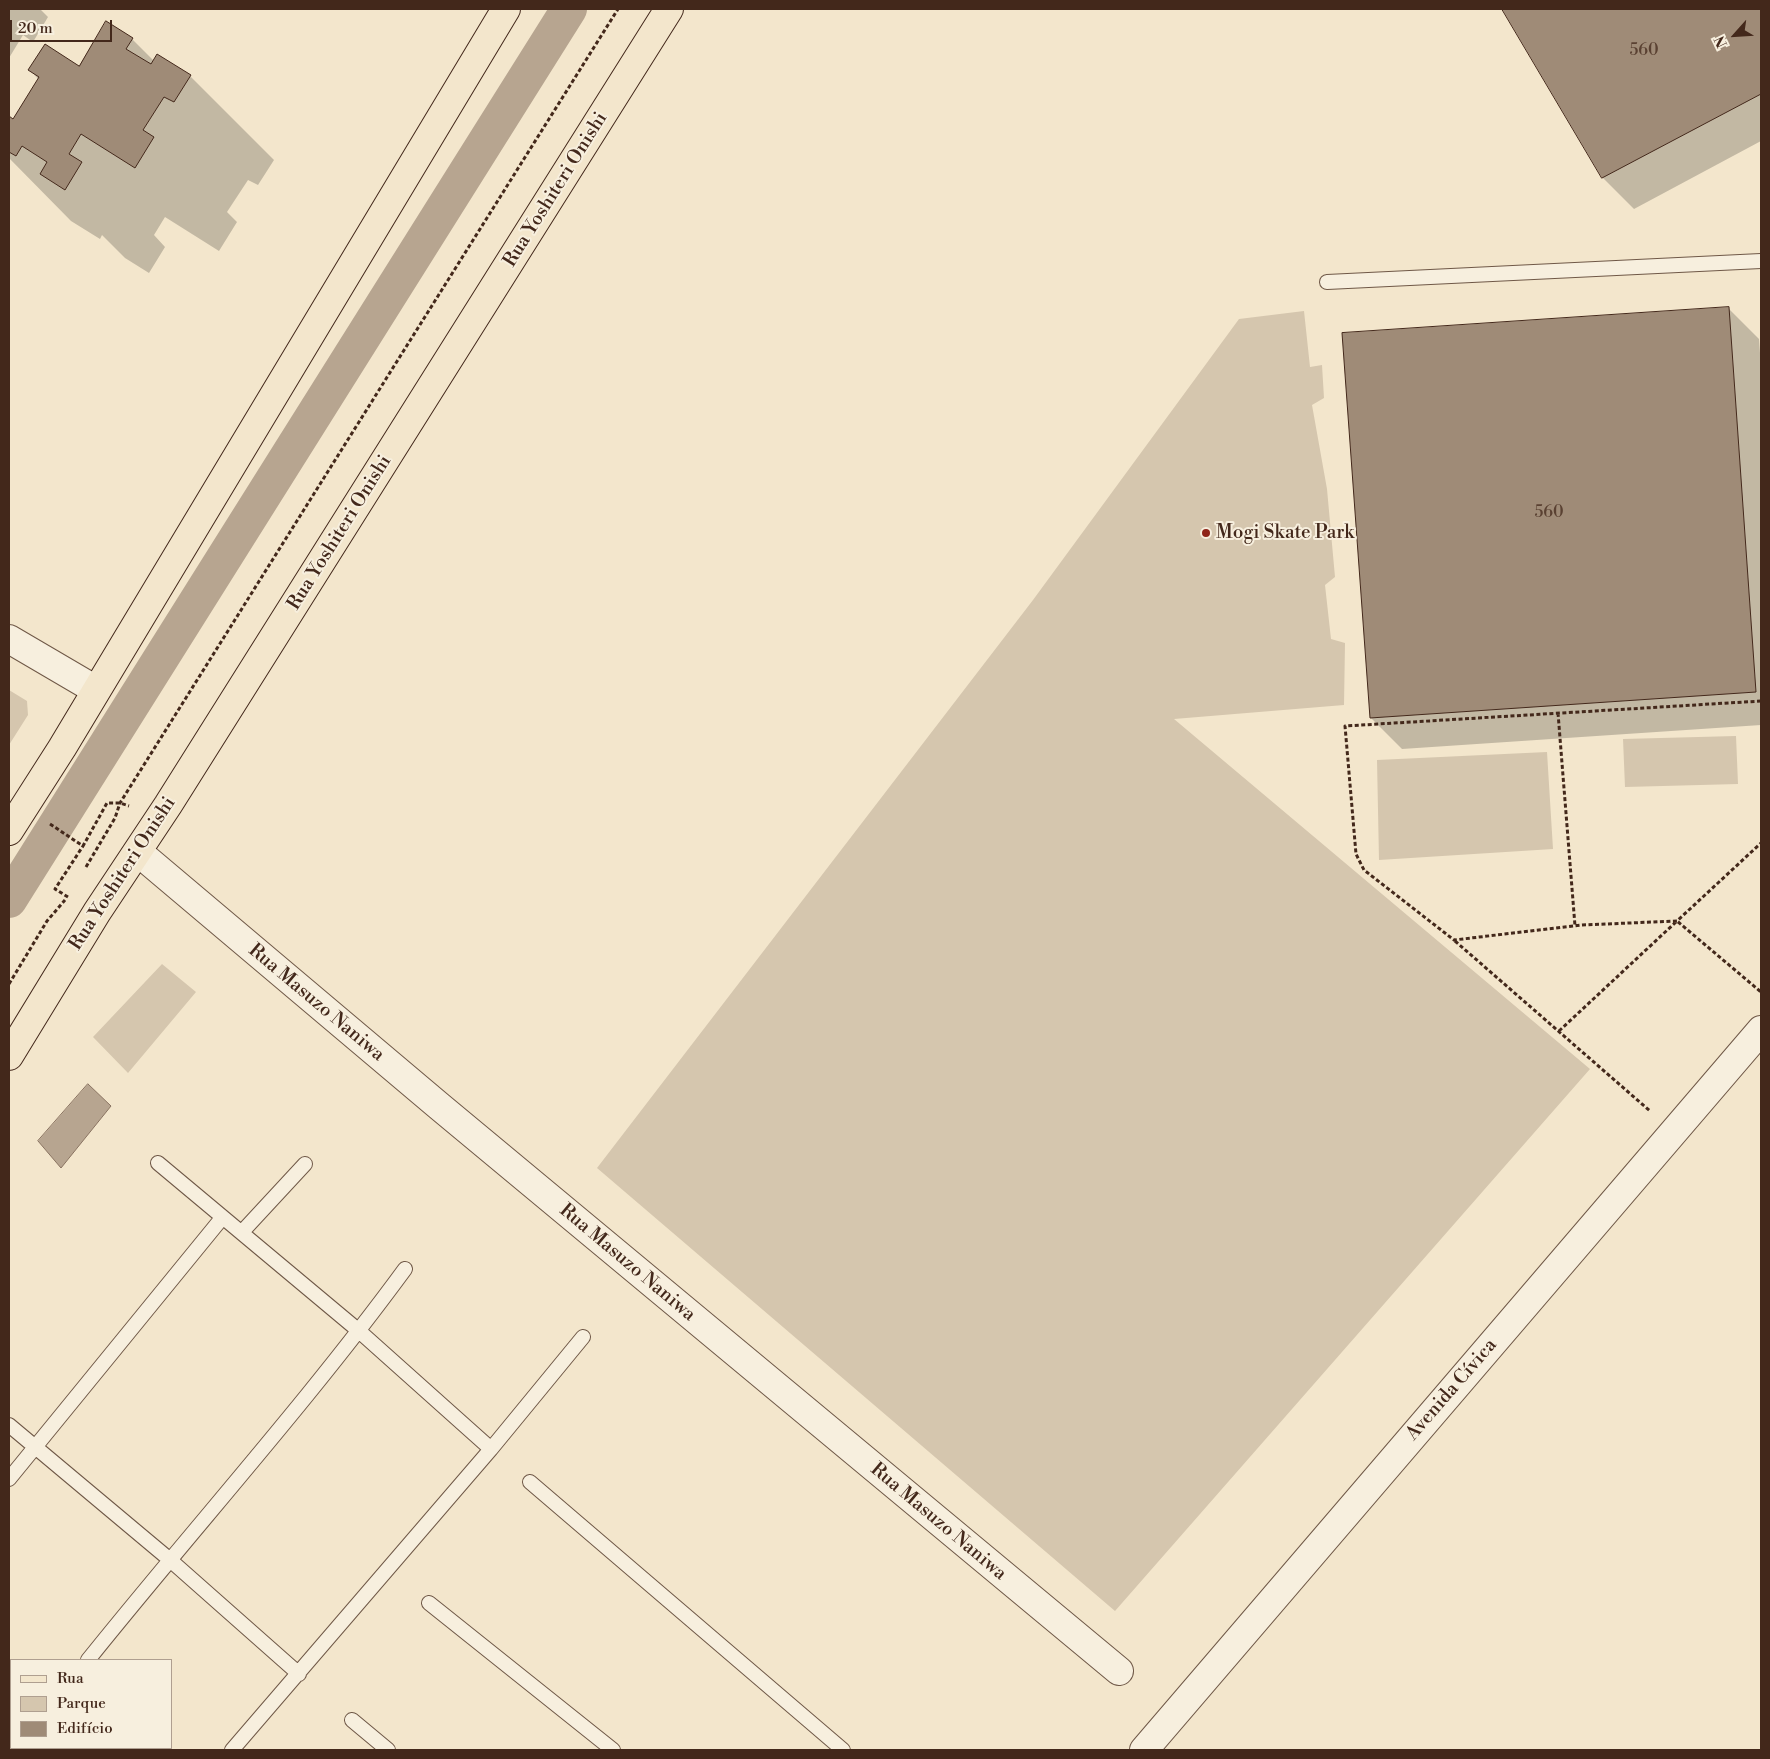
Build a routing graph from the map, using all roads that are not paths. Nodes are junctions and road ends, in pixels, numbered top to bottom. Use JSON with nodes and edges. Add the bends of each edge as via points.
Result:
{"nodes":[{"id":1,"x":506,"y":9,"type":"edge"},
{"id":2,"x":669,"y":9,"type":"edge"},
{"id":3,"x":1761,"y":261,"type":"edge"},
{"id":4,"x":1327,"y":282,"type":"dead end"},
{"id":5,"x":9,"y":639,"type":"edge"},
{"id":6,"x":96,"y":690,"type":"junction"},
{"id":7,"x":9,"y":831,"type":"edge"},
{"id":8,"x":138,"y":852,"type":"junction"},
{"id":9,"x":1761,"y":1030,"type":"edge"},
{"id":10,"x":9,"y":1056,"type":"edge"},
{"id":11,"x":158,"y":1163,"type":"dead end"},
{"id":12,"x":305,"y":1164,"type":"dead end"},
{"id":13,"x":222,"y":1218,"type":"junction"},
{"id":14,"x":242,"y":1232,"type":"junction"},
{"id":15,"x":405,"y":1269,"type":"dead end"},
{"id":16,"x":359,"y":1331,"type":"junction"},
{"id":17,"x":583,"y":1337,"type":"dead end"},
{"id":18,"x":9,"y":1425,"type":"edge"},
{"id":19,"x":36,"y":1446,"type":"junction"},
{"id":20,"x":491,"y":1449,"type":"junction"},
{"id":21,"x":9,"y":1479,"type":"edge"},
{"id":22,"x":530,"y":1482,"type":"dead end"},
{"id":23,"x":169,"y":1559,"type":"junction"},
{"id":24,"x":429,"y":1603,"type":"dead end"},
{"id":25,"x":89,"y":1659,"type":"edge"},
{"id":26,"x":1118,"y":1671,"type":"dead end"},
{"id":27,"x":299,"y":1674,"type":"junction"},
{"id":28,"x":352,"y":1720,"type":"dead end"},
{"id":29,"x":232,"y":1750,"type":"edge"},
{"id":30,"x":388,"y":1750,"type":"edge"},
{"id":31,"x":613,"y":1750,"type":"edge"},
{"id":32,"x":843,"y":1750,"type":"edge"},
{"id":33,"x":1144,"y":1750,"type":"edge"}],
"edges":[{"from":1,"to":6,"type":"main road"},
{"from":2,"to":8,"type":"main road","name":"Rua Yoshiteri Onishi"},
{"from":3,"to":4,"type":"lane"},
{"from":5,"to":6,"type":"street"},
{"from":6,"to":7,"type":"main road"},
{"from":8,"to":10,"type":"main road","name":"Rua Yoshiteri Onishi","via":[[97,912]]},
{"from":8,"to":26,"type":"street","name":"Rua Masuzo Naniwa"},
{"from":9,"to":33,"type":"street","name":"Avenida Cívica"},
{"from":11,"to":13,"type":"lane"},
{"from":12,"to":14,"type":"lane"},
{"from":13,"to":14,"type":"lane"},
{"from":13,"to":19,"type":"lane"},
{"from":14,"to":16,"type":"lane"},
{"from":15,"to":16,"type":"lane"},
{"from":16,"to":20,"type":"lane"},
{"from":16,"to":23,"type":"lane"},
{"from":17,"to":20,"type":"lane"},
{"from":18,"to":19,"type":"lane"},
{"from":19,"to":21,"type":"lane"},
{"from":19,"to":23,"type":"lane"},
{"from":20,"to":27,"type":"lane"},
{"from":22,"to":32,"type":"lane"},
{"from":23,"to":25,"type":"lane"},
{"from":23,"to":27,"type":"lane"},
{"from":24,"to":31,"type":"lane"},
{"from":27,"to":29,"type":"lane"},
{"from":28,"to":30,"type":"lane"}]}
